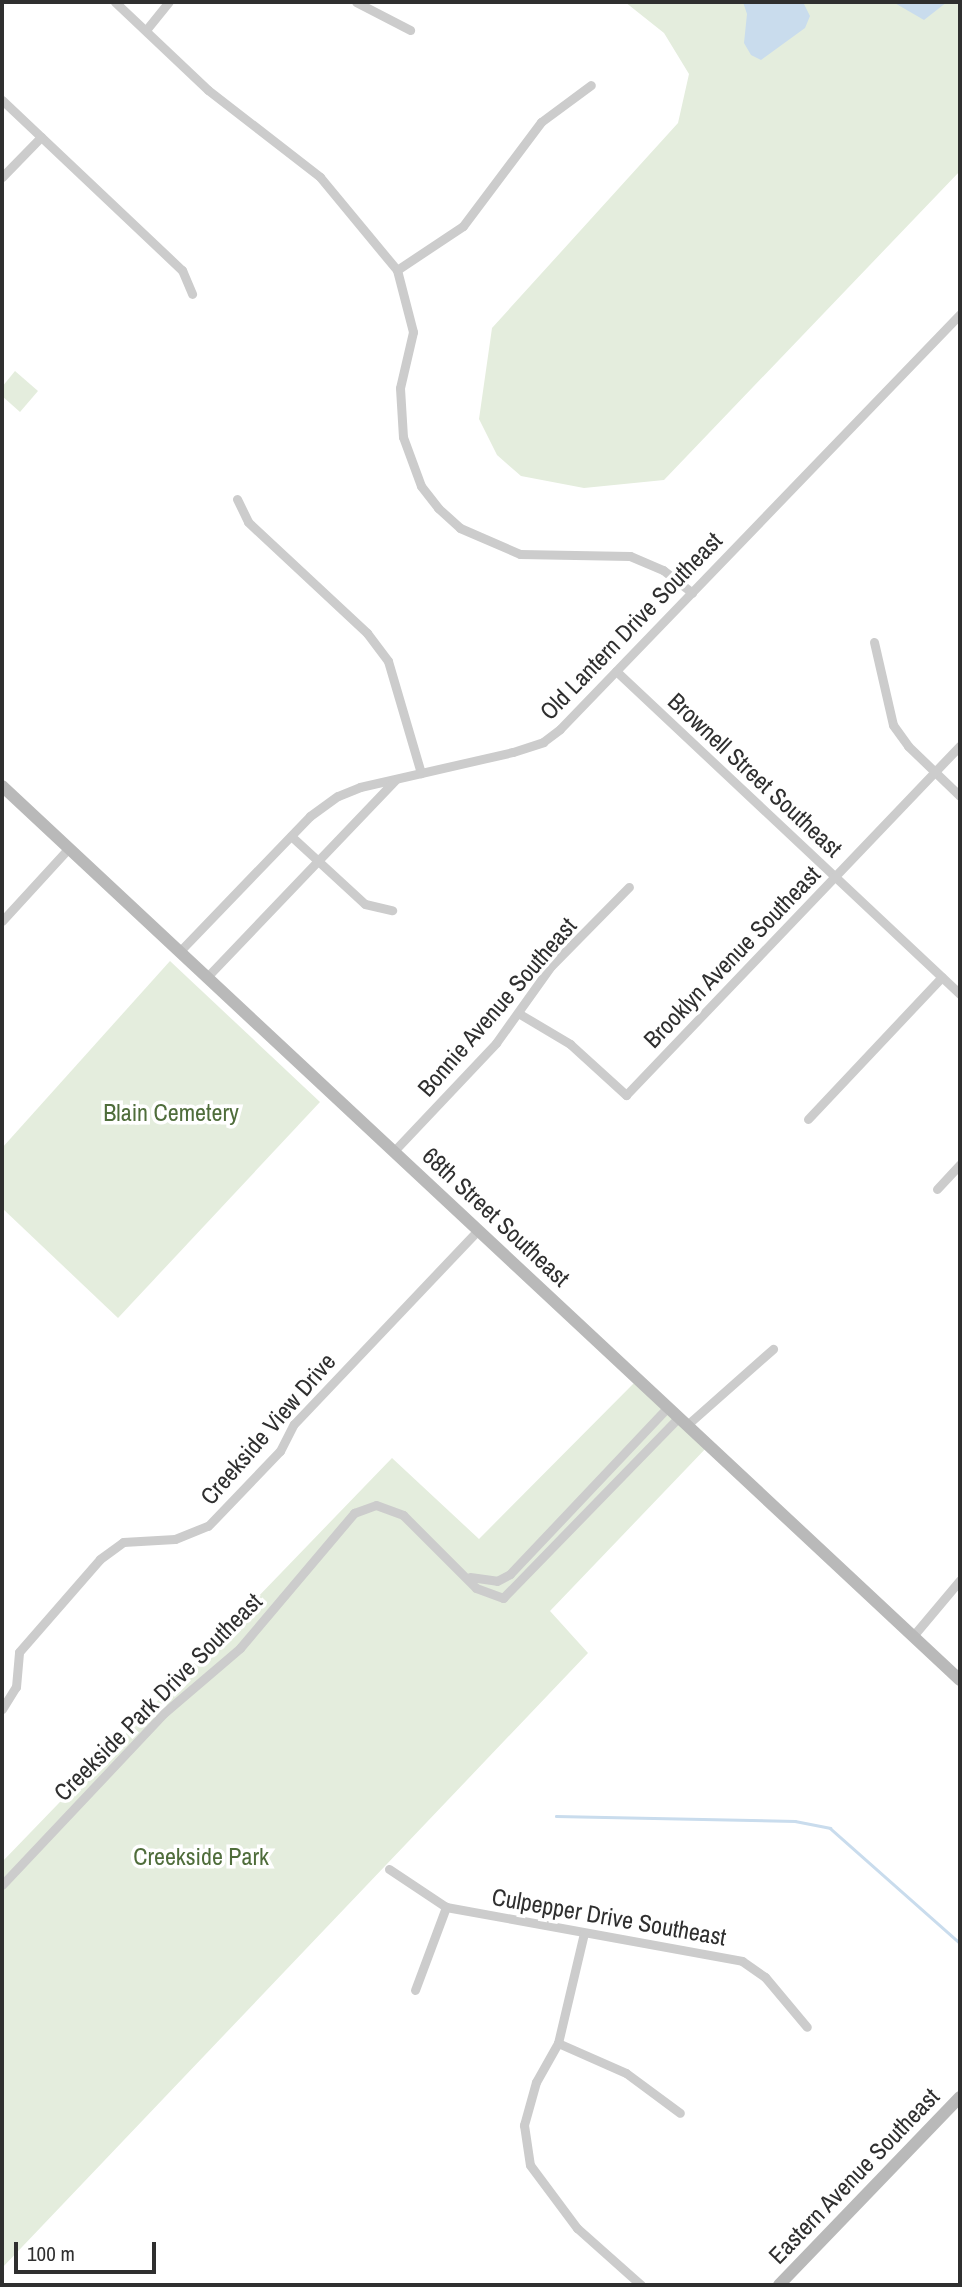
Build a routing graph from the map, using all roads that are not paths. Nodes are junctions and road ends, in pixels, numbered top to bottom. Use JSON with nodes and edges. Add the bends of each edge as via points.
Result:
{"nodes":[{"id":1,"x":115,"y":2,"type":"edge"},
{"id":2,"x":169,"y":2,"type":"edge"},
{"id":3,"x":356,"y":2,"type":"edge"},
{"id":4,"x":146,"y":30,"type":"junction"},
{"id":5,"x":410,"y":30,"type":"dead end"},
{"id":6,"x":591,"y":85,"type":"dead end"},
{"id":7,"x":2,"y":100,"type":"edge"},
{"id":8,"x":41,"y":137,"type":"junction"},
{"id":9,"x":2,"y":177,"type":"edge"},
{"id":10,"x":397,"y":270,"type":"junction"},
{"id":11,"x":192,"y":294,"type":"dead end"},
{"id":12,"x":960,"y":314,"type":"edge"},
{"id":13,"x":237,"y":499,"type":"dead end"},
{"id":14,"x":692,"y":593,"type":"junction"},
{"id":15,"x":874,"y":642,"type":"dead end"},
{"id":16,"x":616,"y":671,"type":"junction"},
{"id":17,"x":960,"y":746,"type":"edge"},
{"id":18,"x":421,"y":773,"type":"junction"},
{"id":19,"x":936,"y":773,"type":"junction"},
{"id":20,"x":396,"y":779,"type":"junction"},
{"id":21,"x":2,"y":786,"type":"edge"},
{"id":22,"x":960,"y":796,"type":"edge"},
{"id":23,"x":291,"y":836,"type":"junction"},
{"id":24,"x":68,"y":848,"type":"junction"},
{"id":25,"x":317,"y":861,"type":"junction"},
{"id":26,"x":836,"y":877,"type":"junction"},
{"id":27,"x":629,"y":887,"type":"dead end"},
{"id":28,"x":392,"y":910,"type":"dead end"},
{"id":29,"x":2,"y":921,"type":"edge"},
{"id":30,"x":180,"y":951,"type":"junction"},
{"id":31,"x":206,"y":977,"type":"junction"},
{"id":32,"x":942,"y":977,"type":"junction"},
{"id":33,"x":960,"y":994,"type":"edge"},
{"id":34,"x":518,"y":1013,"type":"junction"},
{"id":35,"x":808,"y":1119,"type":"dead end"},
{"id":36,"x":394,"y":1151,"type":"junction"},
{"id":37,"x":960,"y":1164,"type":"edge"},
{"id":38,"x":937,"y":1189,"type":"dead end"},
{"id":39,"x":478,"y":1230,"type":"junction"},
{"id":40,"x":773,"y":1349,"type":"dead end"},
{"id":41,"x":667,"y":1407,"type":"junction"},
{"id":42,"x":683,"y":1421,"type":"junction"},
{"id":43,"x":469,"y":1577,"type":"junction"},
{"id":44,"x":960,"y":1580,"type":"edge"},
{"id":45,"x":913,"y":1636,"type":"junction"},
{"id":46,"x":960,"y":1680,"type":"edge"},
{"id":47,"x":2,"y":1709,"type":"edge"},
{"id":48,"x":389,"y":1869,"type":"dead end"},
{"id":49,"x":2,"y":1885,"type":"edge"},
{"id":50,"x":446,"y":1907,"type":"junction"},
{"id":51,"x":584,"y":1933,"type":"junction"},
{"id":52,"x":415,"y":1990,"type":"dead end"},
{"id":53,"x":807,"y":2027,"type":"dead end"},
{"id":54,"x":558,"y":2043,"type":"junction"},
{"id":55,"x":960,"y":2097,"type":"edge"},
{"id":56,"x":680,"y":2113,"type":"dead end"},
{"id":57,"x":641,"y":2285,"type":"edge"},
{"id":58,"x":779,"y":2285,"type":"edge"}],
"edges":[{"from":1,"to":4,"type":"street"},
{"from":2,"to":4,"type":"street"},
{"from":3,"to":5,"type":"street"},
{"from":4,"to":10,"type":"street","via":[[253,129],[320,177]]},
{"from":6,"to":10,"type":"street","via":[[541,122],[463,226]]},
{"from":7,"to":8,"type":"street"},
{"from":8,"to":9,"type":"street"},
{"from":8,"to":11,"type":"street","via":[[182,270]]},
{"from":10,"to":14,"type":"street","via":[[413,332],[400,388],[402,437],[421,486],[438,508],[460,528],[520,554],[630,556],[663,570]]},
{"from":12,"to":14,"type":"street","name":"Old Lantern Drive Southeast"},
{"from":13,"to":18,"type":"street","via":[[248,522],[367,633],[388,661]]},
{"from":14,"to":16,"type":"street","name":"Old Lantern Drive Southeast"},
{"from":15,"to":19,"type":"street","via":[[893,725],[908,747]]},
{"from":16,"to":18,"type":"street","name":"Old Lantern Drive Southeast","via":[[543,742]]},
{"from":16,"to":26,"type":"street","name":"Brownell Street Southeast"},
{"from":17,"to":19,"type":"street","name":"Brooklyn Avenue Southeast"},
{"from":18,"to":20,"type":"street","name":"Old Lantern Drive Southeast"},
{"from":19,"to":22,"type":"street"},
{"from":19,"to":26,"type":"street","name":"Brooklyn Avenue Southeast"},
{"from":20,"to":23,"type":"street","name":"Old Lantern Drive Southeast","via":[[338,796]]},
{"from":20,"to":25,"type":"street"},
{"from":21,"to":24,"type":"main road","name":"68th Street Southeast"},
{"from":23,"to":25,"type":"street"},
{"from":23,"to":30,"type":"street","name":"Old Lantern Drive Southeast"},
{"from":24,"to":29,"type":"street"},
{"from":24,"to":30,"type":"main road","name":"68th Street Southeast"},
{"from":25,"to":28,"type":"street","via":[[365,904]]},
{"from":25,"to":31,"type":"street"},
{"from":26,"to":32,"type":"street","name":"Brownell Street Southeast"},
{"from":26,"to":34,"type":"street","name":"Brooklyn Avenue Southeast","via":[[626,1095],[570,1044]]},
{"from":27,"to":34,"type":"street","name":"Bonnie Avenue Southeast","via":[[551,966]]},
{"from":30,"to":31,"type":"main road","name":"68th Street Southeast"},
{"from":31,"to":36,"type":"main road","name":"68th Street Southeast"},
{"from":32,"to":33,"type":"street","name":"Brownell Street Southeast"},
{"from":32,"to":35,"type":"street"},
{"from":34,"to":36,"type":"street","name":"Bonnie Avenue Southeast","via":[[472,1070]]},
{"from":36,"to":39,"type":"main road","name":"68th Street Southeast"},
{"from":37,"to":38,"type":"street"},
{"from":39,"to":41,"type":"main road","name":"68th Street Southeast"},
{"from":39,"to":47,"type":"street","name":"Creekside View Drive","via":[[294,1424],[280,1451],[208,1526],[175,1539],[123,1542],[100,1559],[19,1652],[16,1687]]},
{"from":40,"to":42,"type":"street"},
{"from":41,"to":42,"type":"main road","name":"68th Street Southeast"},
{"from":41,"to":43,"type":"street","via":[[510,1574],[484,1582]]},
{"from":42,"to":43,"type":"street","name":"Creekside Park Drive Southeast","via":[[508,1596],[485,1594]]},
{"from":42,"to":45,"type":"main road","name":"68th Street Southeast"},
{"from":43,"to":49,"type":"street","name":"Creekside Park Drive Southeast","via":[[402,1515],[376,1506],[354,1513],[240,1648],[164,1713]]},
{"from":44,"to":45,"type":"street"},
{"from":45,"to":46,"type":"main road","name":"68th Street Southeast"},
{"from":48,"to":50,"type":"street","name":"Culpepper Drive Southeast"},
{"from":50,"to":51,"type":"street","name":"Culpepper Drive Southeast"},
{"from":50,"to":52,"type":"street"},
{"from":51,"to":53,"type":"street","name":"Culpepper Drive Southeast","via":[[742,1961],[765,1977]]},
{"from":51,"to":54,"type":"street"},
{"from":54,"to":56,"type":"street","via":[[626,2073]]},
{"from":54,"to":57,"type":"street","via":[[536,2082],[524,2125],[530,2165],[577,2228]]},
{"from":55,"to":58,"type":"main road","name":"Eastern Avenue Southeast"}]}
